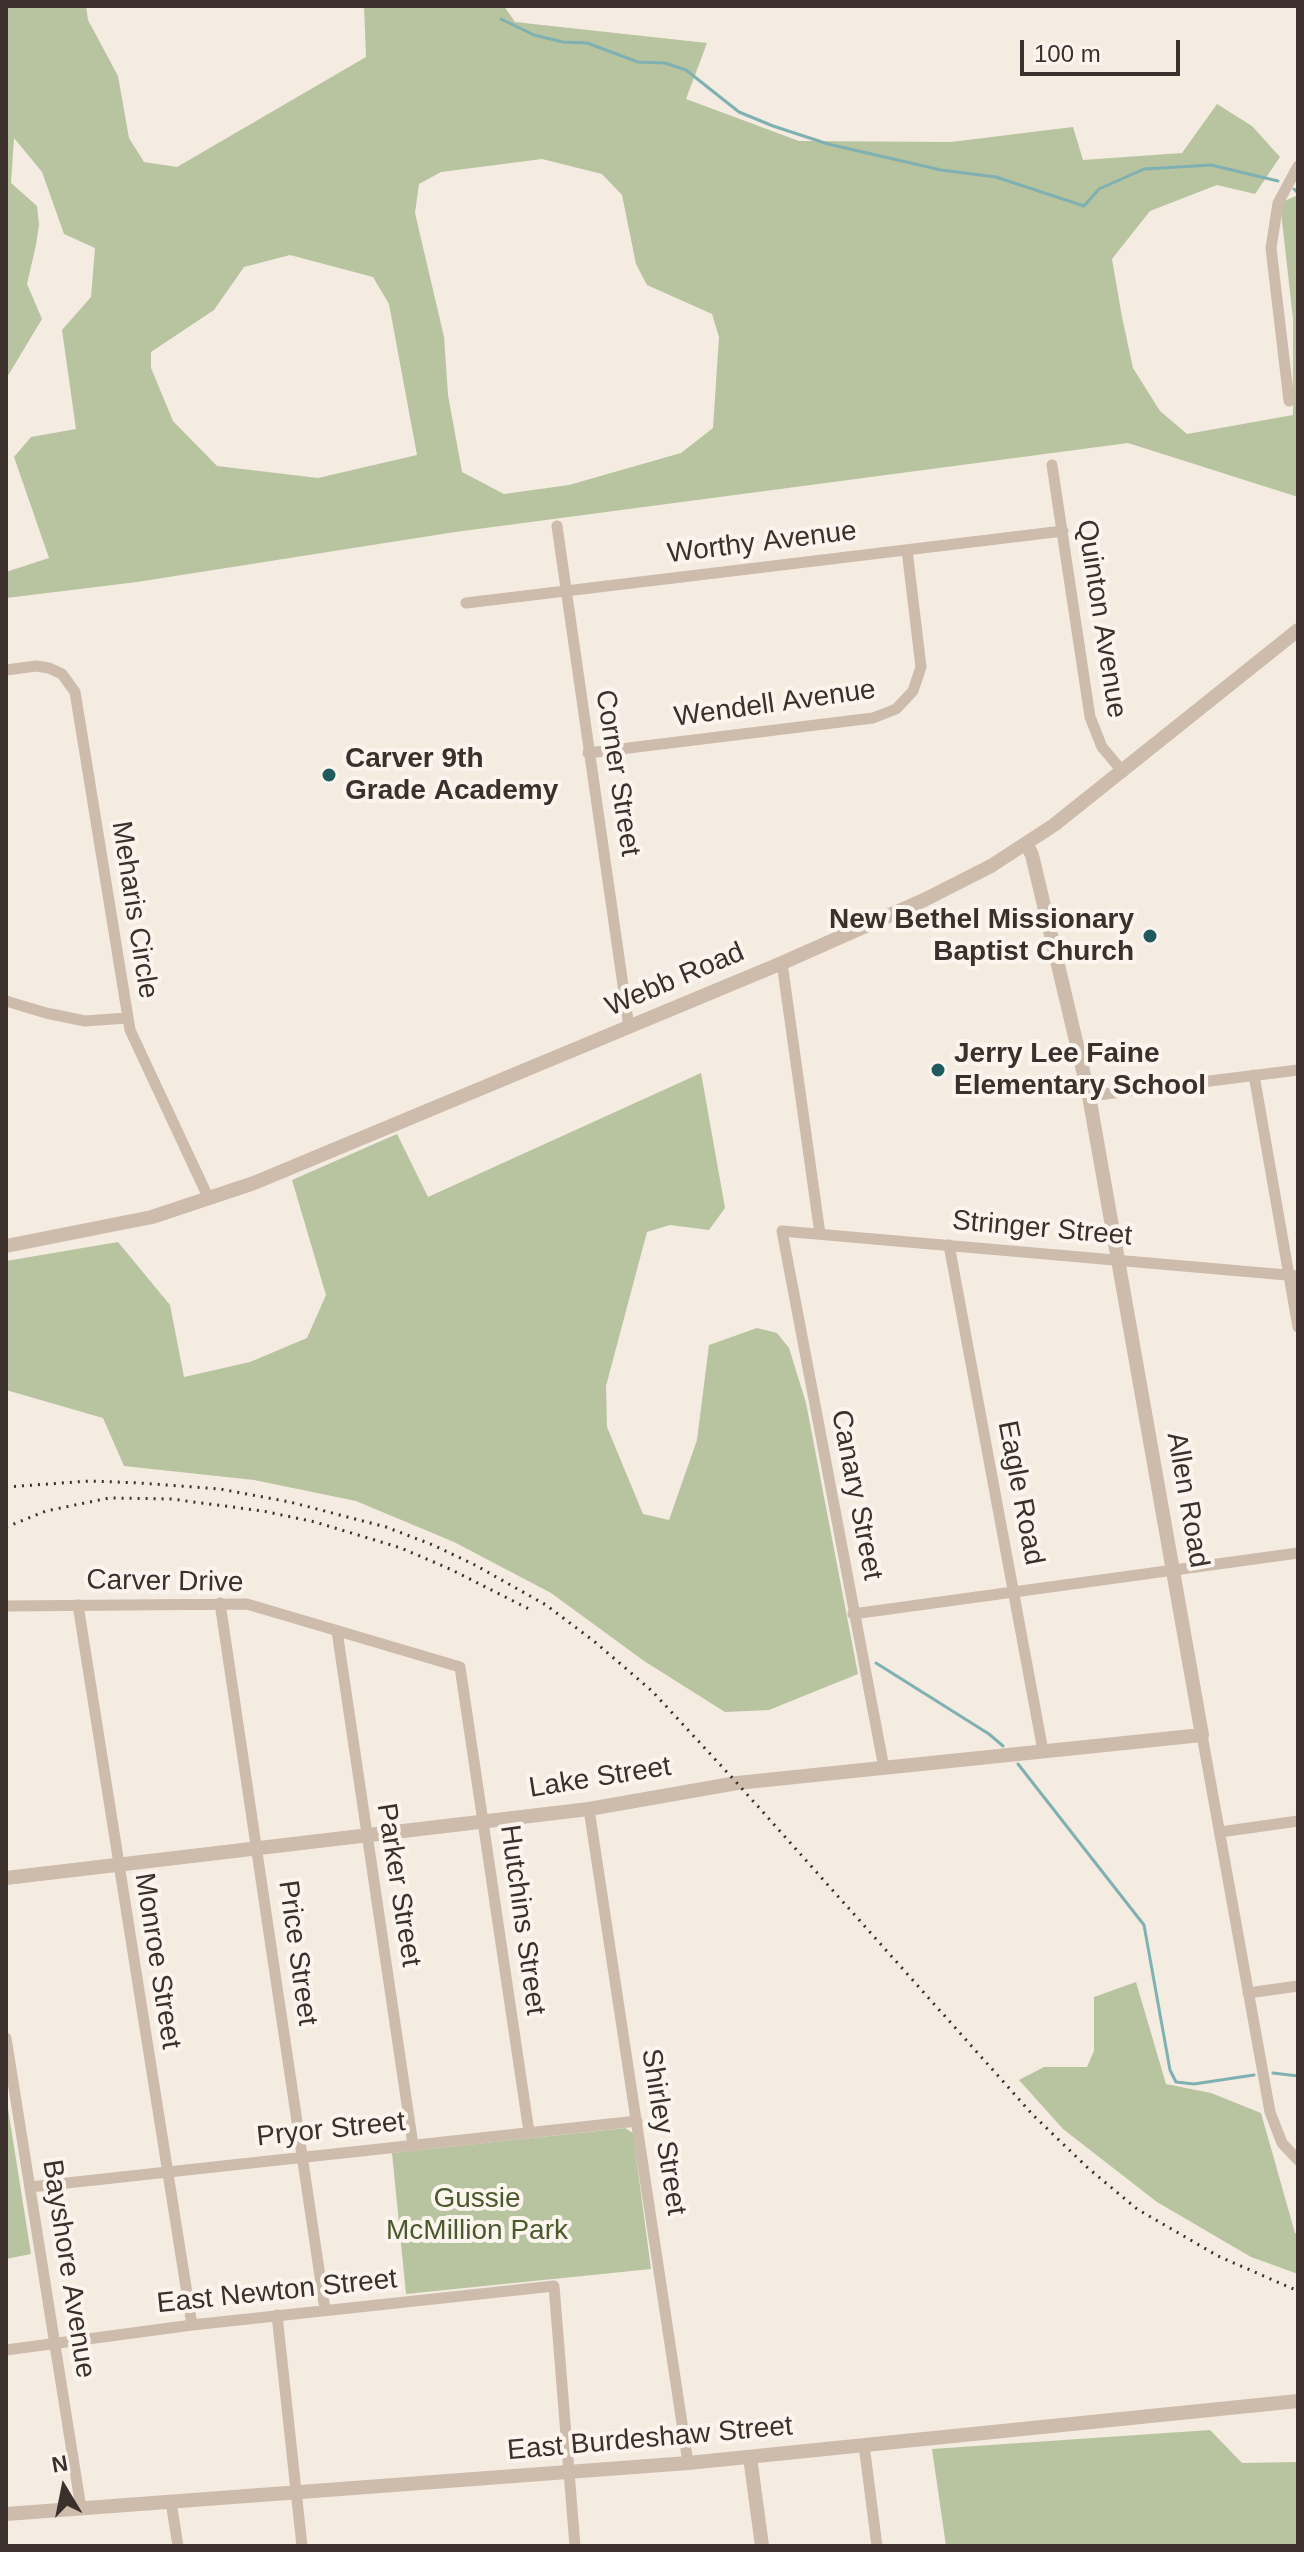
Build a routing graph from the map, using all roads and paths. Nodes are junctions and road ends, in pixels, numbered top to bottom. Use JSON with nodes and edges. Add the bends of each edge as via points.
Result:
{"nodes":[{"id":1,"x":1298,"y":166,"type":"edge"},
{"id":2,"x":1289,"y":401,"type":"dead end"},
{"id":3,"x":1052,"y":465,"type":"dead end"},
{"id":4,"x":557,"y":526,"type":"dead end"},
{"id":5,"x":1063,"y":531,"type":"junction"},
{"id":6,"x":907,"y":550,"type":"junction"},
{"id":7,"x":566,"y":591,"type":"junction"},
{"id":8,"x":466,"y":603,"type":"dead end"},
{"id":9,"x":1298,"y":630,"type":"edge"},
{"id":10,"x":6,"y":670,"type":"edge"},
{"id":11,"x":588,"y":753,"type":"junction"},
{"id":12,"x":1123,"y":772,"type":"junction"},
{"id":13,"x":1027,"y":845,"type":"junction"},
{"id":14,"x":782,"y":963,"type":"junction"},
{"id":15,"x":6,"y":1001,"type":"edge"},
{"id":16,"x":127,"y":1018,"type":"junction"},
{"id":17,"x":629,"y":1027,"type":"junction"},
{"id":18,"x":1298,"y":1070,"type":"edge"},
{"id":19,"x":1254,"y":1075,"type":"junction"},
{"id":20,"x":1089,"y":1096,"type":"junction"},
{"id":21,"x":209,"y":1199,"type":"junction"},
{"id":22,"x":782,"y":1231,"type":"joint"},
{"id":23,"x":820,"y":1234,"type":"junction"},
{"id":24,"x":949,"y":1245,"type":"junction"},
{"id":25,"x":6,"y":1246,"type":"edge"},
{"id":26,"x":1118,"y":1259,"type":"junction"},
{"id":27,"x":1293,"y":1275,"type":"edge"},
{"id":28,"x":1298,"y":1327,"type":"edge"},
{"id":29,"x":1298,"y":1553,"type":"edge"},
{"id":30,"x":1173,"y":1570,"type":"junction"},
{"id":31,"x":1014,"y":1591,"type":"junction"},
{"id":32,"x":220,"y":1603,"type":"junction"},
{"id":33,"x":78,"y":1605,"type":"junction"},
{"id":34,"x":6,"y":1606,"type":"edge"},
{"id":35,"x":853,"y":1614,"type":"junction"},
{"id":36,"x":337,"y":1631,"type":"junction"},
{"id":37,"x":460,"y":1667,"type":"joint"},
{"id":38,"x":1202,"y":1735,"type":"junction"},
{"id":39,"x":1043,"y":1751,"type":"junction"},
{"id":40,"x":884,"y":1768,"type":"junction"},
{"id":41,"x":589,"y":1809,"type":"junction"},
{"id":42,"x":484,"y":1821,"type":"junction"},
{"id":43,"x":1298,"y":1821,"type":"edge"},
{"id":44,"x":1220,"y":1832,"type":"junction"},
{"id":45,"x":366,"y":1834,"type":"junction"},
{"id":46,"x":257,"y":1847,"type":"junction"},
{"id":47,"x":117,"y":1864,"type":"junction"},
{"id":48,"x":6,"y":1878,"type":"edge"},
{"id":49,"x":1298,"y":1986,"type":"edge"},
{"id":50,"x":1248,"y":1993,"type":"junction"},
{"id":51,"x":6,"y":2038,"type":"edge"},
{"id":52,"x":637,"y":2121,"type":"junction"},
{"id":53,"x":529,"y":2132,"type":"junction"},
{"id":54,"x":413,"y":2145,"type":"junction"},
{"id":55,"x":302,"y":2157,"type":"junction"},
{"id":56,"x":1298,"y":2160,"type":"edge"},
{"id":57,"x":166,"y":2173,"type":"junction"},
{"id":58,"x":30,"y":2187,"type":"junction"},
{"id":59,"x":325,"y":2310,"type":"junction"},
{"id":60,"x":277,"y":2315,"type":"junction"},
{"id":61,"x":192,"y":2325,"type":"junction"},
{"id":62,"x":56,"y":2342,"type":"junction"},
{"id":63,"x":6,"y":2350,"type":"edge"},
{"id":64,"x":1298,"y":2401,"type":"edge"},
{"id":65,"x":864,"y":2445,"type":"junction"},
{"id":66,"x":750,"y":2457,"type":"junction"},
{"id":67,"x":688,"y":2463,"type":"junction"},
{"id":68,"x":570,"y":2473,"type":"junction"},
{"id":69,"x":296,"y":2492,"type":"junction"},
{"id":70,"x":171,"y":2502,"type":"junction"},
{"id":71,"x":81,"y":2508,"type":"junction"},
{"id":72,"x":6,"y":2514,"type":"edge"},
{"id":73,"x":178,"y":2546,"type":"edge"},
{"id":74,"x":302,"y":2546,"type":"edge"},
{"id":75,"x":575,"y":2546,"type":"edge"},
{"id":76,"x":762,"y":2546,"type":"edge"},
{"id":77,"x":877,"y":2546,"type":"edge"}],
"edges":[{"from":1,"to":2,"type":"street","via":[[1278,203],[1271,248]]},
{"from":3,"to":5,"type":"street","name":"Quinton Avenue"},
{"from":4,"to":7,"type":"street","name":"Corner Street"},
{"from":5,"to":6,"type":"street","name":"Worthy Avenue"},
{"from":5,"to":12,"type":"street","name":"Quinton Avenue","via":[[1090,717],[1102,747]]},
{"from":6,"to":7,"type":"street","name":"Worthy Avenue"},
{"from":6,"to":11,"type":"street","name":"Wendell Avenue","via":[[921,667],[913,691],[896,709],[873,718]]},
{"from":7,"to":8,"type":"street","name":"Worthy Avenue"},
{"from":7,"to":11,"type":"street","name":"Corner Street"},
{"from":9,"to":12,"type":"street","name":"Webb Road"},
{"from":10,"to":16,"type":"street","name":"Meharis Circle","via":[[49,668],[62,674],[75,692]]},
{"from":11,"to":17,"type":"street","name":"Corner Street"},
{"from":12,"to":13,"type":"street","name":"Webb Road"},
{"from":13,"to":14,"type":"street","name":"Webb Road","via":[[924,900]]},
{"from":13,"to":20,"type":"street","name":"Allen Road"},
{"from":14,"to":17,"type":"street","name":"Webb Road"},
{"from":14,"to":23,"type":"street"},
{"from":15,"to":16,"type":"street","via":[[67,1018]]},
{"from":16,"to":21,"type":"street","name":"Meharis Circle"},
{"from":17,"to":21,"type":"street","name":"Webb Road"},
{"from":18,"to":19,"type":"street"},
{"from":19,"to":20,"type":"street"},
{"from":19,"to":27,"type":"street"},
{"from":20,"to":26,"type":"street","name":"Allen Road"},
{"from":21,"to":25,"type":"street","name":"Webb Road","via":[[112,1227]]},
{"from":22,"to":23,"type":"street","name":"Stringer Street"},
{"from":22,"to":35,"type":"street","name":"Canary Street"},
{"from":23,"to":24,"type":"street","name":"Stringer Street"},
{"from":24,"to":26,"type":"street","name":"Stringer Street"},
{"from":24,"to":31,"type":"street","name":"Eagle Road"},
{"from":26,"to":27,"type":"street","name":"Stringer Street"},
{"from":26,"to":30,"type":"street","name":"Allen Road"},
{"from":27,"to":28,"type":"street"},
{"from":29,"to":30,"type":"street"},
{"from":30,"to":31,"type":"street"},
{"from":30,"to":38,"type":"street","name":"Allen Road"},
{"from":31,"to":35,"type":"street"},
{"from":31,"to":39,"type":"street","name":"Eagle Road"},
{"from":32,"to":33,"type":"street","name":"Carver Drive"},
{"from":32,"to":36,"type":"street","name":"Carver Drive","via":[[247,1604]]},
{"from":32,"to":46,"type":"street","name":"Price Street"},
{"from":33,"to":34,"type":"street","name":"Carver Drive"},
{"from":33,"to":47,"type":"street","name":"Monroe Street"},
{"from":35,"to":40,"type":"street","name":"Canary Street"},
{"from":36,"to":37,"type":"street","name":"Carver Drive"},
{"from":36,"to":45,"type":"street","name":"Parker Street"},
{"from":37,"to":42,"type":"street","name":"Hutchins Street"},
{"from":38,"to":39,"type":"street","name":"Lake Street"},
{"from":38,"to":44,"type":"street","name":"Allen Road"},
{"from":39,"to":40,"type":"street","name":"Lake Street"},
{"from":40,"to":41,"type":"street","name":"Lake Street","via":[[737,1783]]},
{"from":41,"to":42,"type":"street","name":"Lake Street"},
{"from":41,"to":52,"type":"street","name":"Shirley Street"},
{"from":42,"to":45,"type":"street","name":"Lake Street"},
{"from":42,"to":53,"type":"street","name":"Hutchins Street"},
{"from":43,"to":44,"type":"street"},
{"from":44,"to":50,"type":"street","name":"Allen Road"},
{"from":45,"to":46,"type":"street","name":"Lake Street"},
{"from":45,"to":54,"type":"street","name":"Parker Street"},
{"from":46,"to":47,"type":"street","name":"Lake Street"},
{"from":46,"to":55,"type":"street","name":"Price Street"},
{"from":47,"to":48,"type":"street","name":"Lake Street"},
{"from":47,"to":57,"type":"street","name":"Monroe Street"},
{"from":49,"to":50,"type":"street"},
{"from":50,"to":56,"type":"street","name":"Allen Road","via":[[1272,2120],[1282,2143]]},
{"from":51,"to":58,"type":"street","name":"Bayshore Avenue"},
{"from":52,"to":53,"type":"street","name":"Pryor Street"},
{"from":52,"to":67,"type":"street","name":"Shirley Street"},
{"from":53,"to":54,"type":"street","name":"Pryor Street"},
{"from":54,"to":55,"type":"street","name":"Pryor Street"},
{"from":55,"to":57,"type":"street","name":"Pryor Street"},
{"from":55,"to":59,"type":"street","name":"Price Street"},
{"from":57,"to":58,"type":"street","name":"Pryor Street"},
{"from":57,"to":61,"type":"street","name":"Monroe Street"},
{"from":58,"to":62,"type":"street","name":"Bayshore Avenue"},
{"from":59,"to":60,"type":"street","name":"East Newton Street"},
{"from":59,"to":68,"type":"street","name":"East Newton Street","via":[[554,2286]]},
{"from":60,"to":61,"type":"street","name":"East Newton Street"},
{"from":60,"to":69,"type":"street"},
{"from":61,"to":62,"type":"street","name":"East Newton Street"},
{"from":62,"to":63,"type":"street","name":"East Newton Street"},
{"from":62,"to":71,"type":"street","name":"Bayshore Avenue"},
{"from":64,"to":65,"type":"street","name":"East Burdeshaw Street"},
{"from":65,"to":66,"type":"street","name":"East Burdeshaw Street"},
{"from":65,"to":77,"type":"street"},
{"from":66,"to":67,"type":"street","name":"East Burdeshaw Street"},
{"from":66,"to":76,"type":"street"},
{"from":67,"to":68,"type":"street","name":"East Burdeshaw Street"},
{"from":68,"to":69,"type":"street","name":"East Burdeshaw Street"},
{"from":68,"to":75,"type":"street"},
{"from":69,"to":70,"type":"street","name":"East Burdeshaw Street"},
{"from":69,"to":74,"type":"street"},
{"from":70,"to":71,"type":"street","name":"East Burdeshaw Street"},
{"from":70,"to":73,"type":"street"},
{"from":71,"to":72,"type":"street","name":"East Burdeshaw Street"}]}
